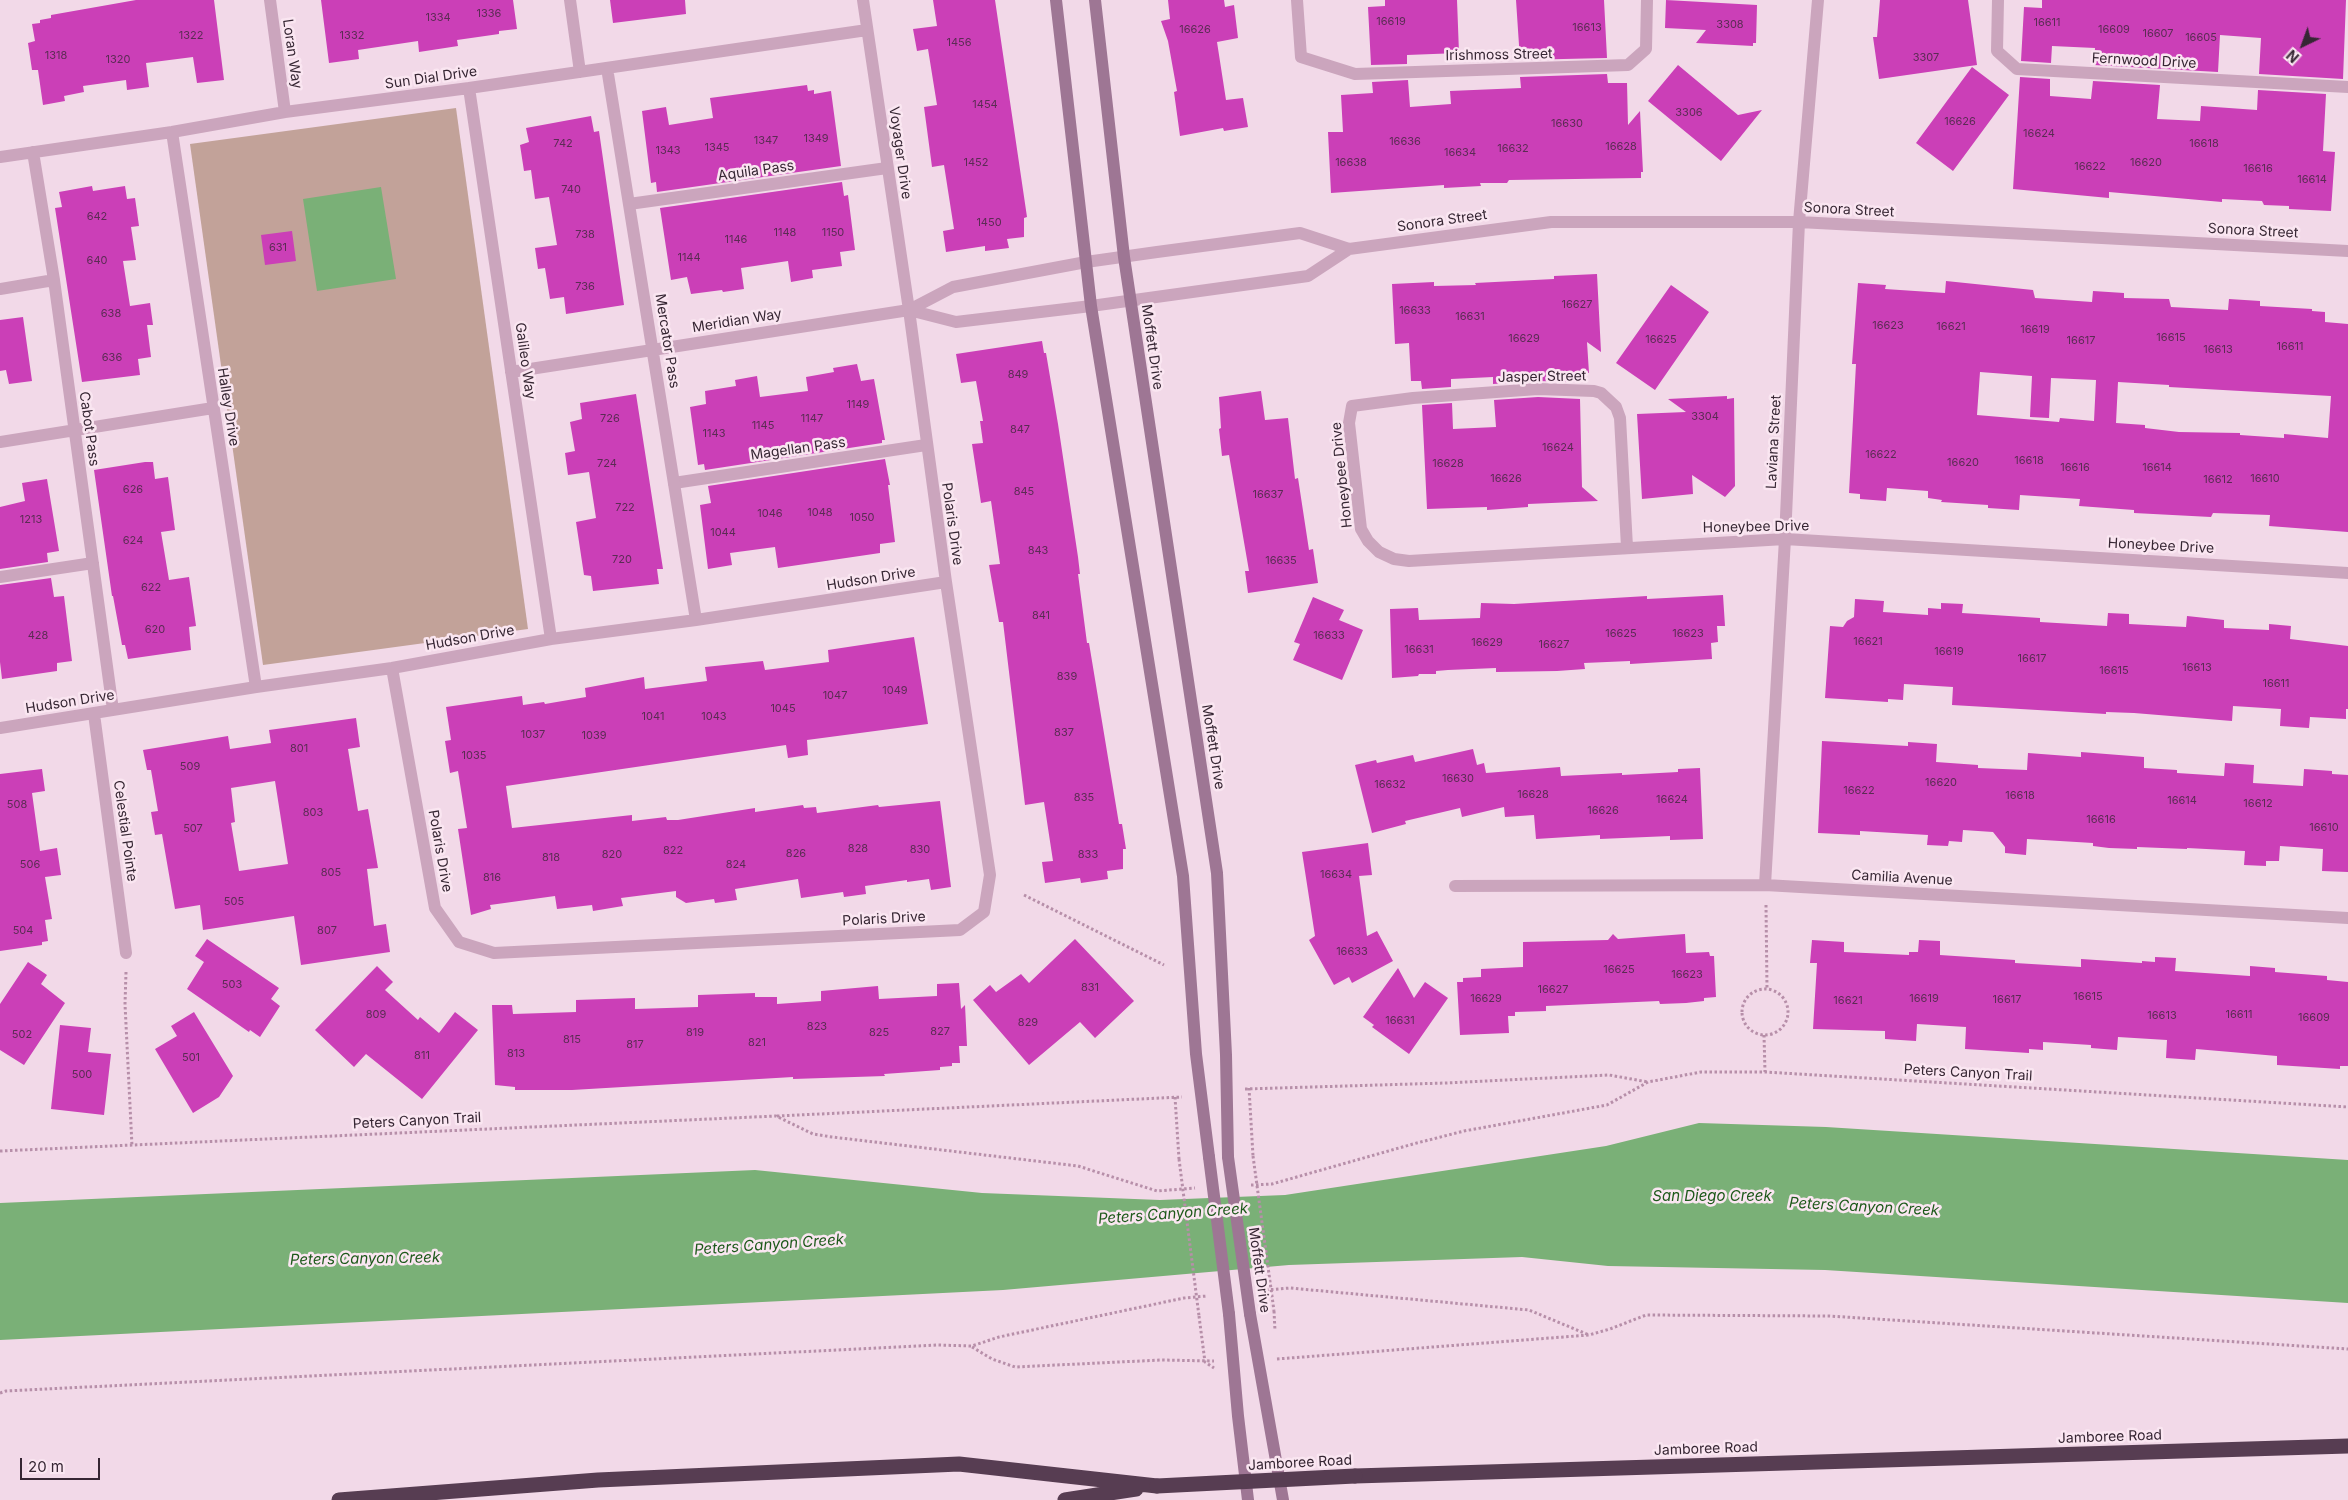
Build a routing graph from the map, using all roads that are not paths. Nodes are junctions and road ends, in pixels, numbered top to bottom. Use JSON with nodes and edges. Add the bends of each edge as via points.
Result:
{"nodes":[{"id":1,"x":270,"y":0,"type":"edge"},
{"id":2,"x":570,"y":0,"type":"edge"},
{"id":3,"x":863,"y":0,"type":"edge"},
{"id":4,"x":1056,"y":0,"type":"edge"},
{"id":5,"x":1095,"y":0,"type":"edge"},
{"id":6,"x":1297,"y":0,"type":"edge"},
{"id":7,"x":1647,"y":0,"type":"edge"},
{"id":8,"x":1818,"y":0,"type":"edge"},
{"id":9,"x":1998,"y":0,"type":"edge"},
{"id":10,"x":867,"y":30,"type":"junction"},
{"id":11,"x":607,"y":68,"type":"junction"},
{"id":12,"x":580,"y":72,"type":"junction"},
{"id":13,"x":2348,"y":87,"type":"edge"},
{"id":14,"x":469,"y":88,"type":"junction"},
{"id":15,"x":285,"y":112,"type":"junction"},
{"id":16,"x":172,"y":132,"type":"junction"},
{"id":17,"x":33,"y":152,"type":"junction"},
{"id":18,"x":0,"y":157,"type":"edge"},
{"id":19,"x":887,"y":168,"type":"junction"},
{"id":20,"x":629,"y":204,"type":"junction"},
{"id":21,"x":1799,"y":222,"type":"junction"},
{"id":22,"x":1349,"y":249,"type":"junction"},
{"id":23,"x":2348,"y":251,"type":"edge"},
{"id":24,"x":1124,"y":257,"type":"junction"},
{"id":25,"x":1086,"y":262,"type":"junction"},
{"id":26,"x":54,"y":280,"type":"junction"},
{"id":27,"x":0,"y":290,"type":"edge"},
{"id":28,"x":1130,"y":300,"type":"junction"},
{"id":29,"x":1091,"y":306,"type":"junction"},
{"id":30,"x":909,"y":310,"type":"junction"},
{"id":31,"x":653,"y":350,"type":"junction"},
{"id":32,"x":511,"y":372,"type":"junction"},
{"id":33,"x":1352,"y":406,"type":"joint"},
{"id":34,"x":213,"y":408,"type":"junction"},
{"id":35,"x":73,"y":430,"type":"junction"},
{"id":36,"x":0,"y":442,"type":"edge"},
{"id":37,"x":926,"y":445,"type":"junction"},
{"id":38,"x":674,"y":482,"type":"junction"},
{"id":39,"x":1785,"y":539,"type":"junction"},
{"id":40,"x":1627,"y":548,"type":"junction"},
{"id":41,"x":93,"y":563,"type":"junction"},
{"id":42,"x":2348,"y":573,"type":"edge"},
{"id":43,"x":0,"y":577,"type":"edge"},
{"id":44,"x":946,"y":582,"type":"junction"},
{"id":45,"x":696,"y":620,"type":"junction"},
{"id":46,"x":551,"y":639,"type":"junction"},
{"id":47,"x":392,"y":668,"type":"junction"},
{"id":48,"x":256,"y":687,"type":"junction"},
{"id":49,"x":114,"y":710,"type":"junction"},
{"id":50,"x":94,"y":714,"type":"junction"},
{"id":51,"x":0,"y":728,"type":"edge"},
{"id":52,"x":1455,"y":886,"type":"dead end"},
{"id":53,"x":1765,"y":886,"type":"junction"},
{"id":54,"x":2348,"y":918,"type":"edge"},
{"id":55,"x":126,"y":953,"type":"road end"},
{"id":56,"x":2348,"y":1446,"type":"edge"},
{"id":57,"x":1157,"y":1486,"type":"junction"},
{"id":58,"x":339,"y":1500,"type":"edge"},
{"id":59,"x":1065,"y":1500,"type":"edge"},
{"id":60,"x":1248,"y":1500,"type":"edge"},
{"id":61,"x":1283,"y":1500,"type":"edge"}],
"edges":[{"from":1,"to":15,"type":"street","name":"Loran Way"},
{"from":2,"to":12,"type":"street"},
{"from":3,"to":10,"type":"street","name":"Voyager Drive"},
{"from":4,"to":25,"type":"street"},
{"from":5,"to":24,"type":"street","name":"Moffett Drive"},
{"from":6,"to":7,"type":"street","name":"Irishmoss Street","via":[[1301,57],[1355,74],[1628,65],[1646,49]]},
{"from":8,"to":21,"type":"street","name":"Laviana Street"},
{"from":9,"to":13,"type":"street","name":"Fernwood Drive","via":[[1997,51],[2017,69]]},
{"from":10,"to":11,"type":"street","name":"Sun Dial Drive"},
{"from":10,"to":19,"type":"street","name":"Voyager Drive"},
{"from":11,"to":12,"type":"street","name":"Sun Dial Drive"},
{"from":11,"to":20,"type":"street","name":"Mercator Pass"},
{"from":12,"to":14,"type":"street","name":"Sun Dial Drive"},
{"from":14,"to":15,"type":"street","name":"Sun Dial Drive"},
{"from":14,"to":32,"type":"street","name":"Galileo Way"},
{"from":15,"to":16,"type":"street","name":"Sun Dial Drive"},
{"from":16,"to":17,"type":"street","name":"Sun Dial Drive"},
{"from":16,"to":34,"type":"street","name":"Halley Drive"},
{"from":17,"to":18,"type":"street","name":"Sun Dial Drive"},
{"from":17,"to":26,"type":"street","name":"Cabot Pass"},
{"from":19,"to":20,"type":"street","name":"Aquila Pass"},
{"from":19,"to":30,"type":"street","name":"Voyager Drive"},
{"from":20,"to":31,"type":"street","name":"Mercator Pass"},
{"from":21,"to":22,"type":"street","name":"Sonora Street","via":[[1551,222]]},
{"from":21,"to":23,"type":"street","name":"Sonora Street"},
{"from":21,"to":39,"type":"street","name":"Laviana Street"},
{"from":22,"to":24,"type":"street","name":"Sonora Street","via":[[1300,232]]},
{"from":22,"to":28,"type":"street","name":"Sonora Street","via":[[1308,276]]},
{"from":24,"to":25,"type":"street","name":"Meridian Way"},
{"from":24,"to":28,"type":"street","name":"Moffett Drive"},
{"from":25,"to":29,"type":"street"},
{"from":25,"to":30,"type":"street","name":"Meridian Way","via":[[953,288]]},
{"from":26,"to":27,"type":"street"},
{"from":26,"to":35,"type":"street","name":"Cabot Pass"},
{"from":28,"to":29,"type":"street","name":"Meridian Way"},
{"from":28,"to":61,"type":"street","name":"Moffett Drive","bridge":true,"via":[[1216,873],[1228,1157],[1250,1314]]},
{"from":29,"to":30,"type":"street","name":"Meridian Way","via":[[956,322]]},
{"from":29,"to":60,"type":"street","bridge":true,"via":[[1183,876],[1196,1054],[1229,1314]]},
{"from":30,"to":31,"type":"street","name":"Meridian Way"},
{"from":30,"to":37,"type":"street","name":"Polaris Drive"},
{"from":31,"to":32,"type":"street","name":"Meridian Way"},
{"from":31,"to":38,"type":"street","name":"Mercator Pass"},
{"from":32,"to":46,"type":"street","name":"Galileo Way"},
{"from":33,"to":40,"type":"street","name":"Honeybee Drive","via":[[1349,424],[1360,529],[1379,552],[1409,561]]},
{"from":33,"to":40,"type":"street","name":"Jasper Street","via":[[1538,389],[1601,393],[1616,407],[1620,418]]},
{"from":34,"to":35,"type":"street"},
{"from":34,"to":48,"type":"street","name":"Halley Drive"},
{"from":35,"to":36,"type":"street"},
{"from":35,"to":41,"type":"street","name":"Cabot Pass"},
{"from":37,"to":38,"type":"street","name":"Magellan Pass"},
{"from":37,"to":44,"type":"street","name":"Polaris Drive"},
{"from":38,"to":45,"type":"street","name":"Mercator Pass"},
{"from":39,"to":40,"type":"street","name":"Honeybee Drive"},
{"from":39,"to":42,"type":"street","name":"Honeybee Drive"},
{"from":39,"to":53,"type":"street","name":"Laviana Street"},
{"from":41,"to":43,"type":"street"},
{"from":41,"to":49,"type":"street","name":"Cabot Pass"},
{"from":44,"to":45,"type":"street","name":"Hudson Drive"},
{"from":44,"to":47,"type":"street","name":"Polaris Drive","via":[[990,874],[984,912],[960,930],[494,953],[459,942],[435,908]]},
{"from":45,"to":46,"type":"street","name":"Hudson Drive"},
{"from":46,"to":47,"type":"street","name":"Hudson Drive"},
{"from":47,"to":48,"type":"street","name":"Hudson Drive"},
{"from":48,"to":49,"type":"street","name":"Hudson Drive"},
{"from":49,"to":50,"type":"street","name":"Hudson Drive"},
{"from":50,"to":51,"type":"street","name":"Hudson Drive"},
{"from":50,"to":55,"type":"street","name":"Celestial Pointe"},
{"from":52,"to":53,"type":"street","name":"Camilia Avenue"},
{"from":53,"to":54,"type":"street","name":"Camilia Avenue"},
{"from":56,"to":57,"type":"highway","name":"Jamboree Road","bridge":true,"via":[[1355,1476]]},
{"from":57,"to":58,"type":"highway","via":[[959,1464],[598,1480]]},
{"from":57,"to":59,"type":"highway","name":"Jamboree Road"}]}
